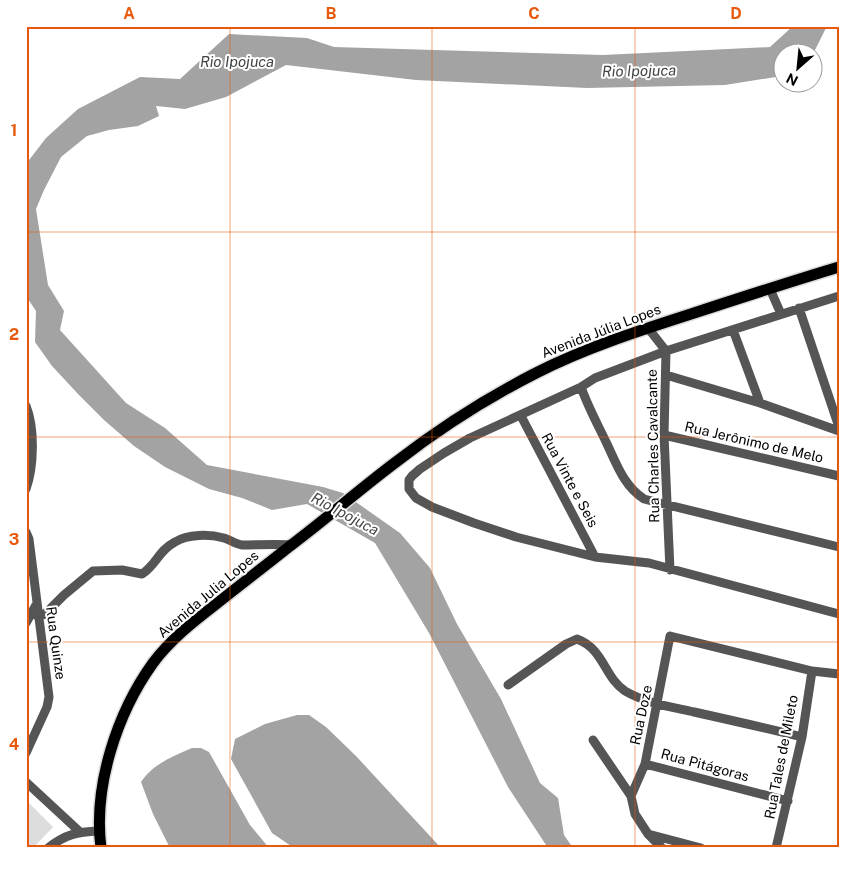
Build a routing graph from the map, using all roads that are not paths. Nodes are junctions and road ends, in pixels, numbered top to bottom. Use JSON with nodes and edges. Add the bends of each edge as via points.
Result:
{"nodes":[{"id":1,"x":839,"y":267,"type":"edge"},
{"id":2,"x":770,"y":289,"type":"junction"},
{"id":3,"x":839,"y":296,"type":"edge"},
{"id":4,"x":798,"y":308,"type":"junction"},
{"id":5,"x":781,"y":314,"type":"junction"},
{"id":6,"x":648,"y":328,"type":"junction"},
{"id":7,"x":733,"y":330,"type":"junction"},
{"id":8,"x":666,"y":351,"type":"junction"},
{"id":9,"x":666,"y":375,"type":"junction"},
{"id":10,"x":581,"y":387,"type":"junction"},
{"id":11,"x":760,"y":402,"type":"junction"},
{"id":12,"x":26,"y":406,"type":"edge"},
{"id":13,"x":521,"y":416,"type":"junction"},
{"id":14,"x":839,"y":429,"type":"edge"},
{"id":15,"x":664,"y":435,"type":"junction"},
{"id":16,"x":839,"y":476,"type":"edge"},
{"id":17,"x":26,"y":489,"type":"edge"},
{"id":18,"x":667,"y":504,"type":"junction"},
{"id":19,"x":26,"y":532,"type":"edge"},
{"id":20,"x":295,"y":543,"type":"junction"},
{"id":21,"x":839,"y":547,"type":"edge"},
{"id":22,"x":595,"y":557,"type":"junction"},
{"id":23,"x":670,"y":570,"type":"junction"},
{"id":24,"x":36,"y":605,"type":"junction"},
{"id":25,"x":839,"y":614,"type":"edge"},
{"id":26,"x":38,"y":617,"type":"junction"},
{"id":27,"x":26,"y":623,"type":"edge"},
{"id":28,"x":812,"y":672,"type":"junction"},
{"id":29,"x":839,"y":674,"type":"edge"},
{"id":30,"x":508,"y":685,"type":"dead end"},
{"id":31,"x":658,"y":704,"type":"junction"},
{"id":32,"x":802,"y":737,"type":"junction"},
{"id":33,"x":593,"y":740,"type":"dead end"},
{"id":34,"x":26,"y":753,"type":"edge"},
{"id":35,"x":645,"y":764,"type":"junction"},
{"id":36,"x":26,"y":782,"type":"edge"},
{"id":37,"x":631,"y":796,"type":"junction"},
{"id":38,"x":788,"y":801,"type":"junction"},
{"id":39,"x":99,"y":831,"type":"junction"},
{"id":40,"x":80,"y":832,"type":"junction"},
{"id":41,"x":648,"y":834,"type":"junction"},
{"id":42,"x":62,"y":838,"type":"junction"},
{"id":43,"x":48,"y":848,"type":"edge"},
{"id":44,"x":61,"y":848,"type":"edge"},
{"id":45,"x":101,"y":848,"type":"edge"},
{"id":46,"x":662,"y":848,"type":"edge"},
{"id":47,"x":701,"y":848,"type":"edge"},
{"id":48,"x":776,"y":848,"type":"edge"}],
"edges":[{"from":1,"to":2,"type":"main road","name":"Avenida Júlia Lopes"},
{"from":2,"to":5,"type":"street"},
{"from":2,"to":6,"type":"main road","name":"Avenida Júlia Lopes"},
{"from":3,"to":4,"type":"street"},
{"from":4,"to":5,"type":"street"},
{"from":4,"to":14,"type":"street"},
{"from":5,"to":7,"type":"street"},
{"from":6,"to":8,"type":"street"},
{"from":6,"to":20,"type":"main road","name":"Avenida Júlia Lopes","via":[[537,372],[496,394],[393,464]]},
{"from":7,"to":8,"type":"street"},
{"from":7,"to":11,"type":"street"},
{"from":8,"to":9,"type":"street","name":"Rua Charles Cavalcante"},
{"from":8,"to":10,"type":"street","via":[[595,378]]},
{"from":9,"to":11,"type":"street"},
{"from":9,"to":15,"type":"street","name":"Rua Charles Cavalcante"},
{"from":10,"to":13,"type":"street"},
{"from":10,"to":18,"type":"street","via":[[627,482],[644,499]]},
{"from":11,"to":14,"type":"street"},
{"from":12,"to":17,"type":"street","via":[[32,464]]},
{"from":13,"to":22,"type":"street","name":"Rua Vinte e Seis"},
{"from":13,"to":22,"type":"street","via":[[444,453],[412,476],[409,489],[416,498],[432,507],[474,523]]},
{"from":15,"to":16,"type":"street","name":"Rua Jerônimo de Melo"},
{"from":15,"to":18,"type":"street","name":"Rua Charles Cavalcante"},
{"from":18,"to":21,"type":"street"},
{"from":18,"to":23,"type":"street","name":"Rua Charles Cavalcante"},
{"from":19,"to":24,"type":"street","name":"Rua Quinze"},
{"from":20,"to":26,"type":"street","via":[[240,545],[210,536],[177,540],[163,549],[150,569],[142,574],[122,570],[93,571],[46,614]]},
{"from":20,"to":39,"type":"main road","name":"Avenida Julia Lopes","via":[[196,620],[170,644],[138,686],[114,742],[101,800]]},
{"from":22,"to":23,"type":"street"},
{"from":23,"to":25,"type":"street"},
{"from":24,"to":26,"type":"street","name":"Rua Quinze"},
{"from":24,"to":27,"type":"street"},
{"from":26,"to":34,"type":"street","name":"Rua Quinze","via":[[49,697]]},
{"from":28,"to":29,"type":"street"},
{"from":28,"to":31,"type":"street","name":"Rua Doze","via":[[670,636]]},
{"from":28,"to":32,"type":"street","name":"Rua Tales de Mileto"},
{"from":30,"to":31,"type":"street","via":[[577,639],[597,653],[620,687]]},
{"from":31,"to":32,"type":"street"},
{"from":31,"to":35,"type":"street","name":"Rua Doze"},
{"from":32,"to":38,"type":"street","name":"Rua Tales de Mileto"},
{"from":33,"to":37,"type":"street"},
{"from":35,"to":37,"type":"street","name":"Rua Doze"},
{"from":35,"to":38,"type":"street","name":"Rua Pitágoras"},
{"from":36,"to":40,"type":"street"},
{"from":37,"to":41,"type":"street","via":[[635,814]]},
{"from":38,"to":48,"type":"street","name":"Rua Tales de Mileto"},
{"from":39,"to":40,"type":"street"},
{"from":39,"to":45,"type":"main road","name":"Avenida Julia Lopes"},
{"from":40,"to":42,"type":"street"},
{"from":41,"to":46,"type":"street"},
{"from":41,"to":47,"type":"street"},
{"from":42,"to":43,"type":"street"},
{"from":42,"to":44,"type":"street"}]}
